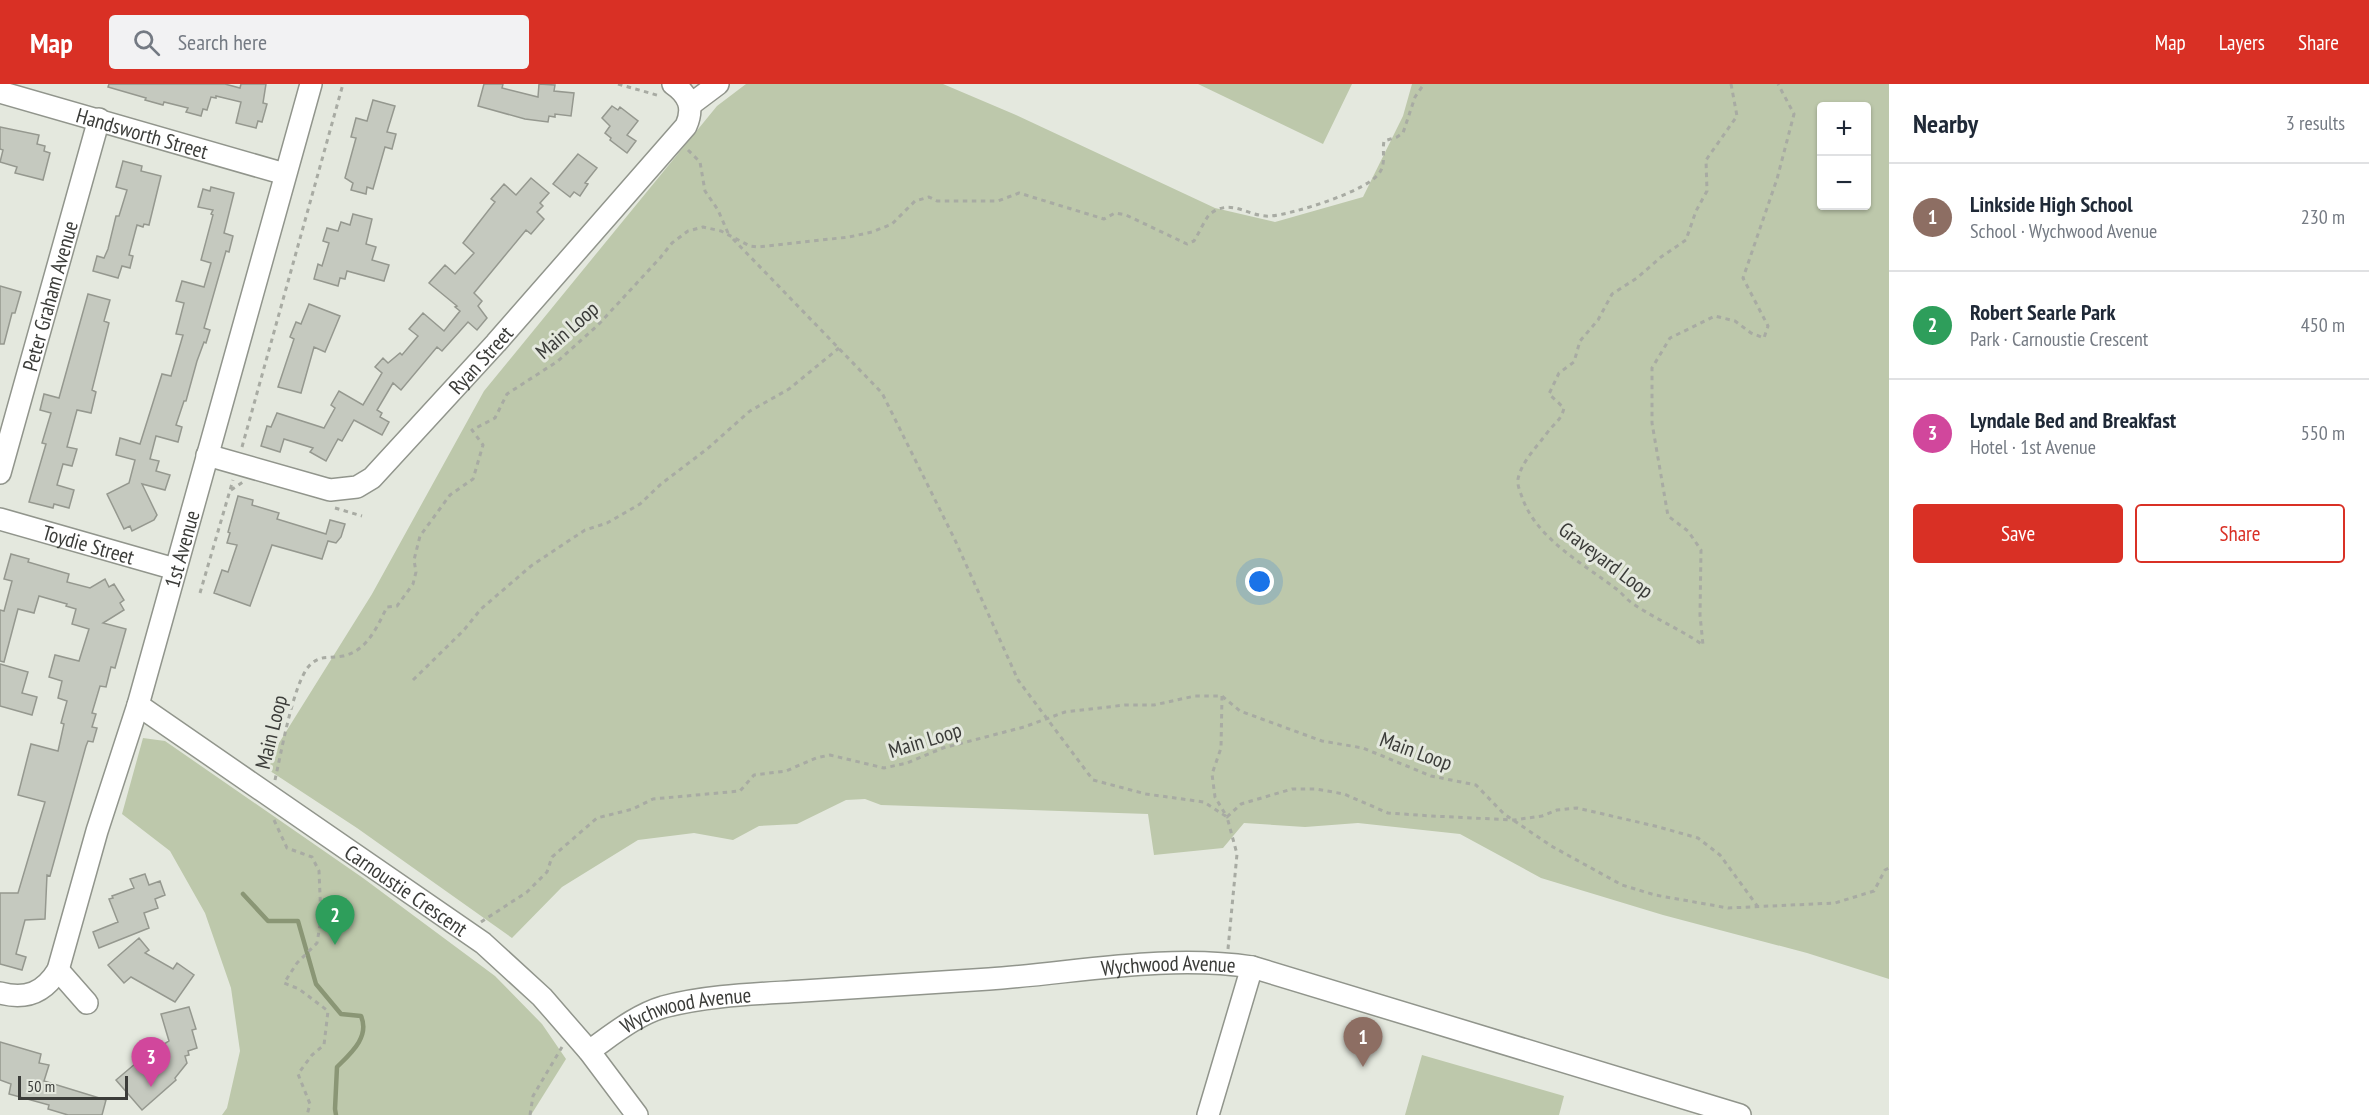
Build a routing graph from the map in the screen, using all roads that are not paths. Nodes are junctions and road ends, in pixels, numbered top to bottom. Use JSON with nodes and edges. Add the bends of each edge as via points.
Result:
{"nodes":[{"id":1,"x":311,"y":84,"type":"edge"},
{"id":2,"x":718,"y":84,"type":"edge"},
{"id":3,"x":0,"y":92,"type":"edge"},
{"id":4,"x":678,"y":96,"type":"edge"},
{"id":5,"x":99,"y":119,"type":"junction"},
{"id":6,"x":285,"y":174,"type":"junction"},
{"id":7,"x":207,"y":455,"type":"junction"},
{"id":8,"x":0,"y":473,"type":"edge"},
{"id":9,"x":0,"y":519,"type":"edge"},
{"id":10,"x":175,"y":569,"type":"junction"},
{"id":11,"x":138,"y":705,"type":"junction"},
{"id":12,"x":1252,"y":967,"type":"junction"},
{"id":13,"x":58,"y":970,"type":"junction"},
{"id":14,"x":0,"y":993,"type":"edge"},
{"id":15,"x":87,"y":1003,"type":"dead end"},
{"id":16,"x":589,"y":1051,"type":"junction"},
{"id":17,"x":1715,"y":1111,"type":"edge"},
{"id":18,"x":637,"y":1115,"type":"edge"},
{"id":19,"x":1208,"y":1115,"type":"edge"},
{"id":20,"x":1740,"y":1115,"type":"edge"}],
"edges":[{"from":1,"to":6,"type":"street","name":"1st Avenue"},
{"from":2,"to":4,"type":"street"},
{"from":3,"to":5,"type":"street","name":"Handsworth Street"},
{"from":4,"to":7,"type":"street","name":"Ryan Street","via":[[690,117],[686,126],[406,443],[364,484],[340,490],[323,489],[241,473]]},
{"from":5,"to":6,"type":"street","name":"Handsworth Street"},
{"from":5,"to":8,"type":"street","name":"Peter Graham Avenue"},
{"from":6,"to":7,"type":"street","name":"1st Avenue"},
{"from":7,"to":10,"type":"street","name":"1st Avenue"},
{"from":9,"to":10,"type":"street","name":"Toydie Street"},
{"from":10,"to":11,"type":"street","name":"1st Avenue"},
{"from":11,"to":13,"type":"street","name":"1st Avenue"},
{"from":11,"to":16,"type":"street","name":"Carnoustie Crescent","via":[[274,791],[483,943],[542,997]]},
{"from":12,"to":16,"type":"street","name":"Wychwood Avenue","via":[[1179,962],[688,1001],[640,1017]]},
{"from":12,"to":17,"type":"street","name":"Wychwood Avenue"},
{"from":12,"to":19,"type":"street"},
{"from":13,"to":14,"type":"street","via":[[50,983],[32,994]]},
{"from":13,"to":15,"type":"street"},
{"from":16,"to":18,"type":"street","name":"Carnoustie Crescent"},
{"from":17,"to":20,"type":"street","name":"Wychwood Avenue"}]}
